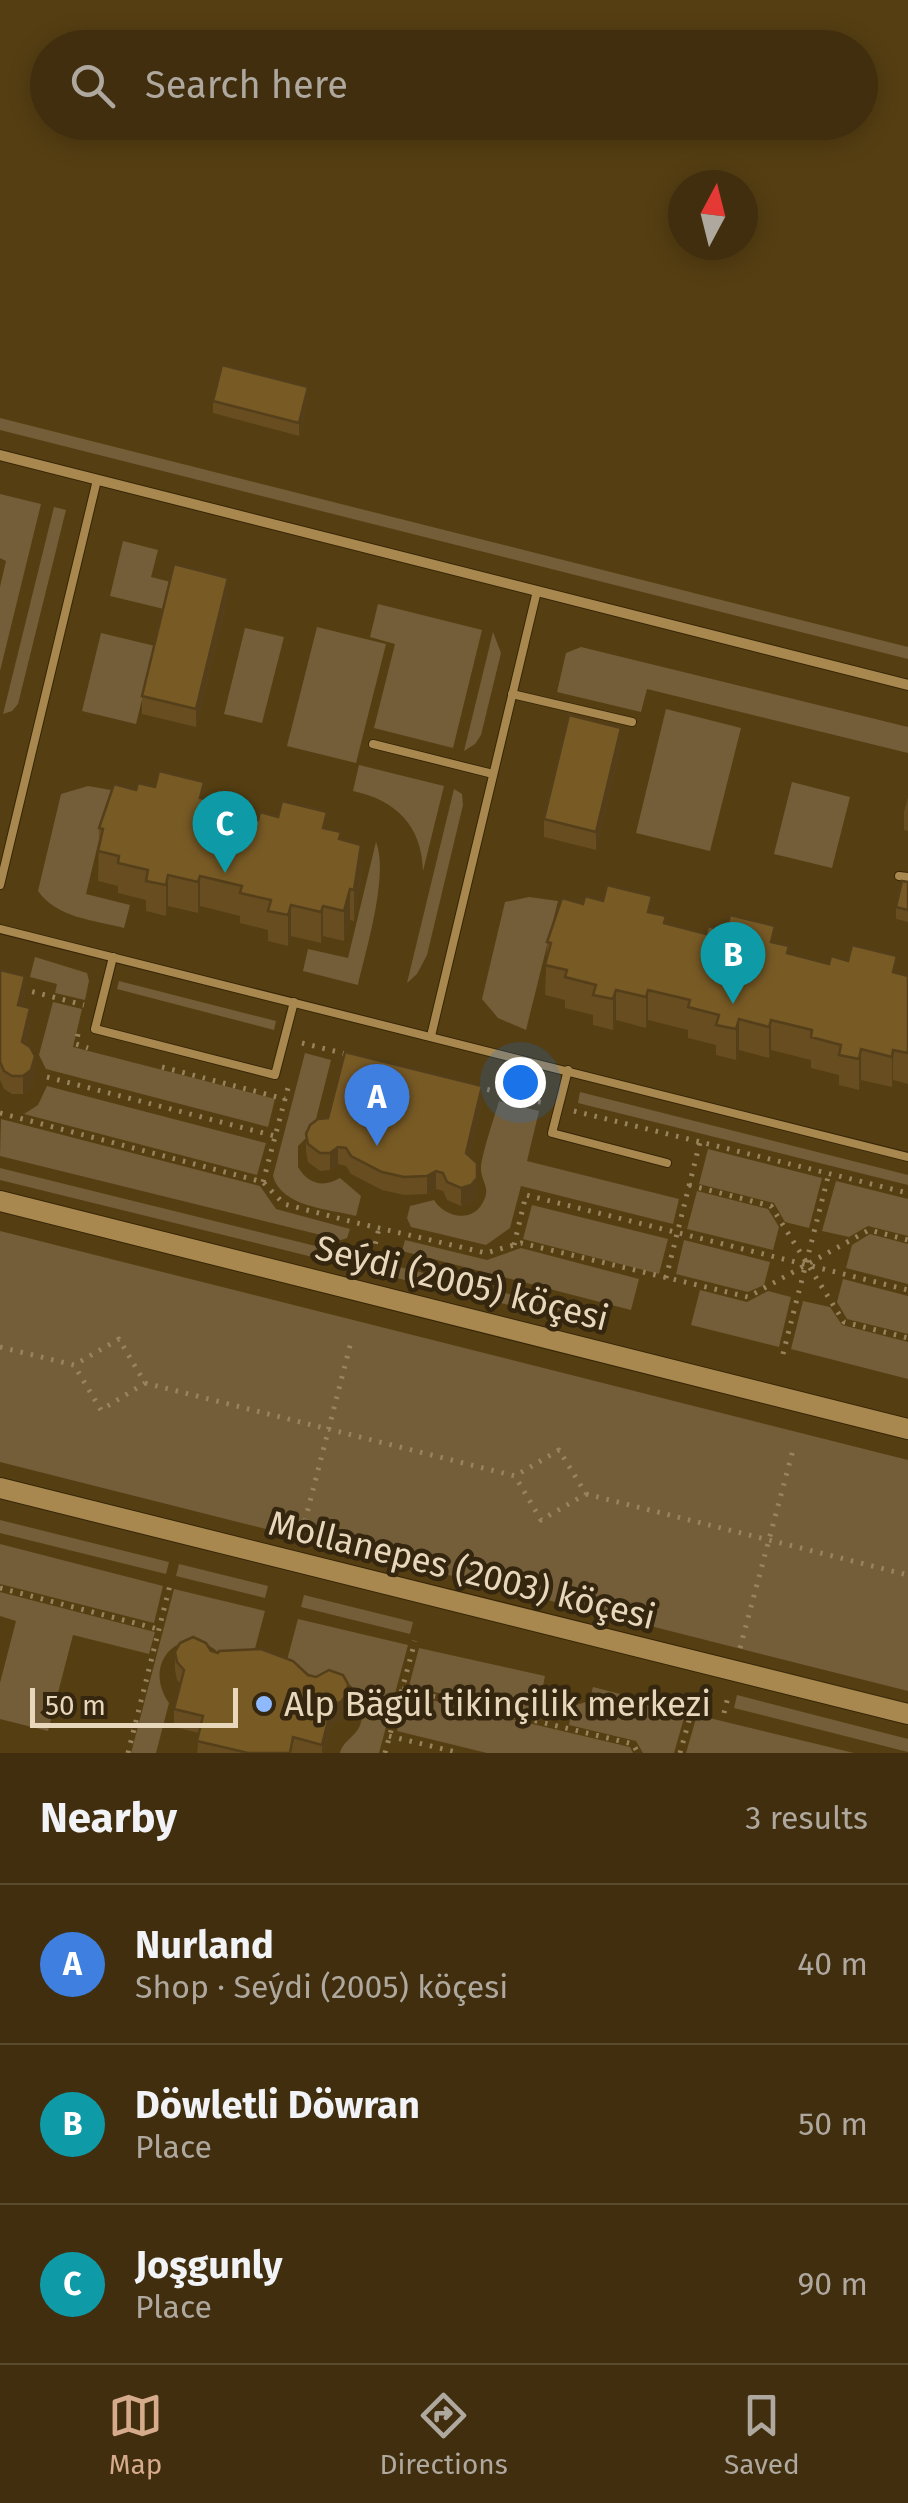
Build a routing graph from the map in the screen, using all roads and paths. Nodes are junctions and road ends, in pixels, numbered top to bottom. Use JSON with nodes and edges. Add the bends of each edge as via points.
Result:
{"nodes":[{"id":1,"x":0,"y":455,"type":"edge"},
{"id":2,"x":98,"y":480,"type":"junction"},
{"id":3,"x":536,"y":591,"type":"junction"},
{"id":4,"x":908,"y":686,"type":"edge"},
{"id":5,"x":512,"y":694,"type":"junction"},
{"id":6,"x":632,"y":722,"type":"dead end"},
{"id":7,"x":374,"y":744,"type":"dead end"},
{"id":8,"x":493,"y":774,"type":"junction"},
{"id":9,"x":0,"y":884,"type":"edge"},
{"id":10,"x":0,"y":928,"type":"edge"},
{"id":11,"x":113,"y":956,"type":"junction"},
{"id":12,"x":18,"y":988,"type":"edge"},
{"id":13,"x":54,"y":997,"type":"dead end"},
{"id":14,"x":294,"y":1002,"type":"junction"},
{"id":15,"x":431,"y":1036,"type":"junction"},
{"id":16,"x":299,"y":1042,"type":"dead end"},
{"id":17,"x":358,"y":1057,"type":"edge"},
{"id":18,"x":568,"y":1070,"type":"junction"},
{"id":19,"x":47,"y":1077,"type":"dead end"},
{"id":20,"x":290,"y":1080,"type":"dead end"},
{"id":21,"x":468,"y":1084,"type":"edge"},
{"id":22,"x":558,"y":1107,"type":"junction"},
{"id":23,"x":0,"y":1113,"type":"edge"},
{"id":24,"x":275,"y":1136,"type":"junction"},
{"id":25,"x":700,"y":1142,"type":"junction"},
{"id":26,"x":908,"y":1157,"type":"edge"},
{"id":27,"x":666,"y":1162,"type":"dead end"},
{"id":28,"x":830,"y":1173,"type":"junction"},
{"id":29,"x":264,"y":1182,"type":"junction"},
{"id":30,"x":689,"y":1185,"type":"junction"},
{"id":31,"x":908,"y":1193,"type":"edge"},
{"id":32,"x":0,"y":1201,"type":"edge"},
{"id":33,"x":378,"y":1228,"type":"junction"},
{"id":34,"x":678,"y":1233,"type":"junction"},
{"id":35,"x":908,"y":1240,"type":"edge"},
{"id":36,"x":514,"y":1245,"type":"junction"},
{"id":37,"x":373,"y":1254,"type":"dead end"},
{"id":38,"x":806,"y":1264,"type":"junction"},
{"id":39,"x":666,"y":1278,"type":"junction"},
{"id":40,"x":908,"y":1290,"type":"edge"},
{"id":41,"x":352,"y":1338,"type":"dead end"},
{"id":42,"x":908,"y":1338,"type":"edge"},
{"id":43,"x":0,"y":1347,"type":"edge"},
{"id":44,"x":783,"y":1354,"type":"dead end"},
{"id":45,"x":74,"y":1366,"type":"junction"},
{"id":46,"x":145,"y":1384,"type":"junction"},
{"id":47,"x":908,"y":1428,"type":"edge"},
{"id":48,"x":329,"y":1430,"type":"junction"},
{"id":49,"x":793,"y":1450,"type":"dead end"},
{"id":50,"x":515,"y":1476,"type":"junction"},
{"id":51,"x":0,"y":1488,"type":"edge"},
{"id":52,"x":586,"y":1494,"type":"junction"},
{"id":53,"x":305,"y":1521,"type":"dead end"},
{"id":54,"x":770,"y":1540,"type":"junction"},
{"id":55,"x":908,"y":1575,"type":"edge"},
{"id":56,"x":170,"y":1581,"type":"dead end"},
{"id":57,"x":0,"y":1588,"type":"edge"},
{"id":58,"x":158,"y":1628,"type":"junction"},
{"id":59,"x":414,"y":1641,"type":"dead end"},
{"id":60,"x":740,"y":1648,"type":"dead end"},
{"id":61,"x":402,"y":1689,"type":"junction"},
{"id":62,"x":728,"y":1692,"type":"dead end"},
{"id":63,"x":693,"y":1706,"type":"dead end"},
{"id":64,"x":724,"y":1713,"type":"dead end"},
{"id":65,"x":908,"y":1714,"type":"edge"},
{"id":66,"x":389,"y":1736,"type":"junction"},
{"id":67,"x":128,"y":1753,"type":"edge"},
{"id":68,"x":385,"y":1753,"type":"edge"},
{"id":69,"x":460,"y":1753,"type":"edge"},
{"id":70,"x":638,"y":1753,"type":"edge"},
{"id":71,"x":680,"y":1753,"type":"edge"}],
"edges":[{"from":1,"to":2,"type":"street"},
{"from":2,"to":3,"type":"street"},
{"from":2,"to":9,"type":"lane"},
{"from":3,"to":4,"type":"street"},
{"from":3,"to":5,"type":"lane"},
{"from":5,"to":6,"type":"lane"},
{"from":5,"to":8,"type":"lane"},
{"from":7,"to":8,"type":"lane"},
{"from":8,"to":15,"type":"lane"},
{"from":10,"to":11,"type":"lane"},
{"from":11,"to":14,"type":"lane"},
{"from":11,"to":14,"type":"lane","via":[[95,1029],[276,1075]]},
{"from":12,"to":13,"type":"path"},
{"from":14,"to":15,"type":"lane"},
{"from":15,"to":18,"type":"lane"},
{"from":16,"to":17,"type":"path"},
{"from":18,"to":22,"type":"lane"},
{"from":18,"to":26,"type":"lane"},
{"from":19,"to":24,"type":"path"},
{"from":20,"to":24,"type":"path"},
{"from":21,"to":22,"type":"path"},
{"from":22,"to":25,"type":"path"},
{"from":22,"to":27,"type":"lane","via":[[552,1133]]},
{"from":23,"to":29,"type":"path"},
{"from":24,"to":29,"type":"path"},
{"from":25,"to":28,"type":"path"},
{"from":25,"to":30,"type":"path"},
{"from":28,"to":31,"type":"path"},
{"from":28,"to":38,"type":"path"},
{"from":29,"to":33,"type":"path","via":[[284,1204]]},
{"from":30,"to":34,"type":"path"},
{"from":30,"to":38,"type":"path","via":[[771,1206]]},
{"from":32,"to":47,"type":"street","name":"Seýdi (2005) köçesi"},
{"from":33,"to":36,"type":"path","via":[[486,1253]]},
{"from":33,"to":37,"type":"path"},
{"from":34,"to":36,"type":"path","via":[[526,1195]]},
{"from":34,"to":38,"type":"path"},
{"from":34,"to":39,"type":"path"},
{"from":35,"to":38,"type":"path","via":[[869,1230]]},
{"from":36,"to":39,"type":"path"},
{"from":38,"to":39,"type":"path","via":[[748,1297]]},
{"from":38,"to":40,"type":"path"},
{"from":38,"to":42,"type":"path","via":[[844,1322]]},
{"from":38,"to":44,"type":"path"},
{"from":41,"to":48,"type":"path"},
{"from":43,"to":45,"type":"path"},
{"from":45,"to":46,"type":"path","via":[[101,1410]]},
{"from":45,"to":46,"type":"path","via":[[118,1339]]},
{"from":46,"to":48,"type":"path"},
{"from":48,"to":50,"type":"path"},
{"from":48,"to":53,"type":"path"},
{"from":49,"to":54,"type":"path"},
{"from":50,"to":52,"type":"path","via":[[559,1450]]},
{"from":50,"to":52,"type":"path","via":[[541,1520]]},
{"from":51,"to":65,"type":"street","name":"Mollanepes (2003) köçesi"},
{"from":52,"to":54,"type":"path"},
{"from":54,"to":55,"type":"path"},
{"from":54,"to":60,"type":"path"},
{"from":56,"to":58,"type":"path"},
{"from":57,"to":58,"type":"path"},
{"from":58,"to":67,"type":"path"},
{"from":59,"to":61,"type":"path"},
{"from":61,"to":66,"type":"path"},
{"from":61,"to":70,"type":"path","via":[[633,1744]]},
{"from":62,"to":64,"type":"path"},
{"from":63,"to":71,"type":"path"},
{"from":66,"to":68,"type":"path"},
{"from":66,"to":69,"type":"path"}]}
